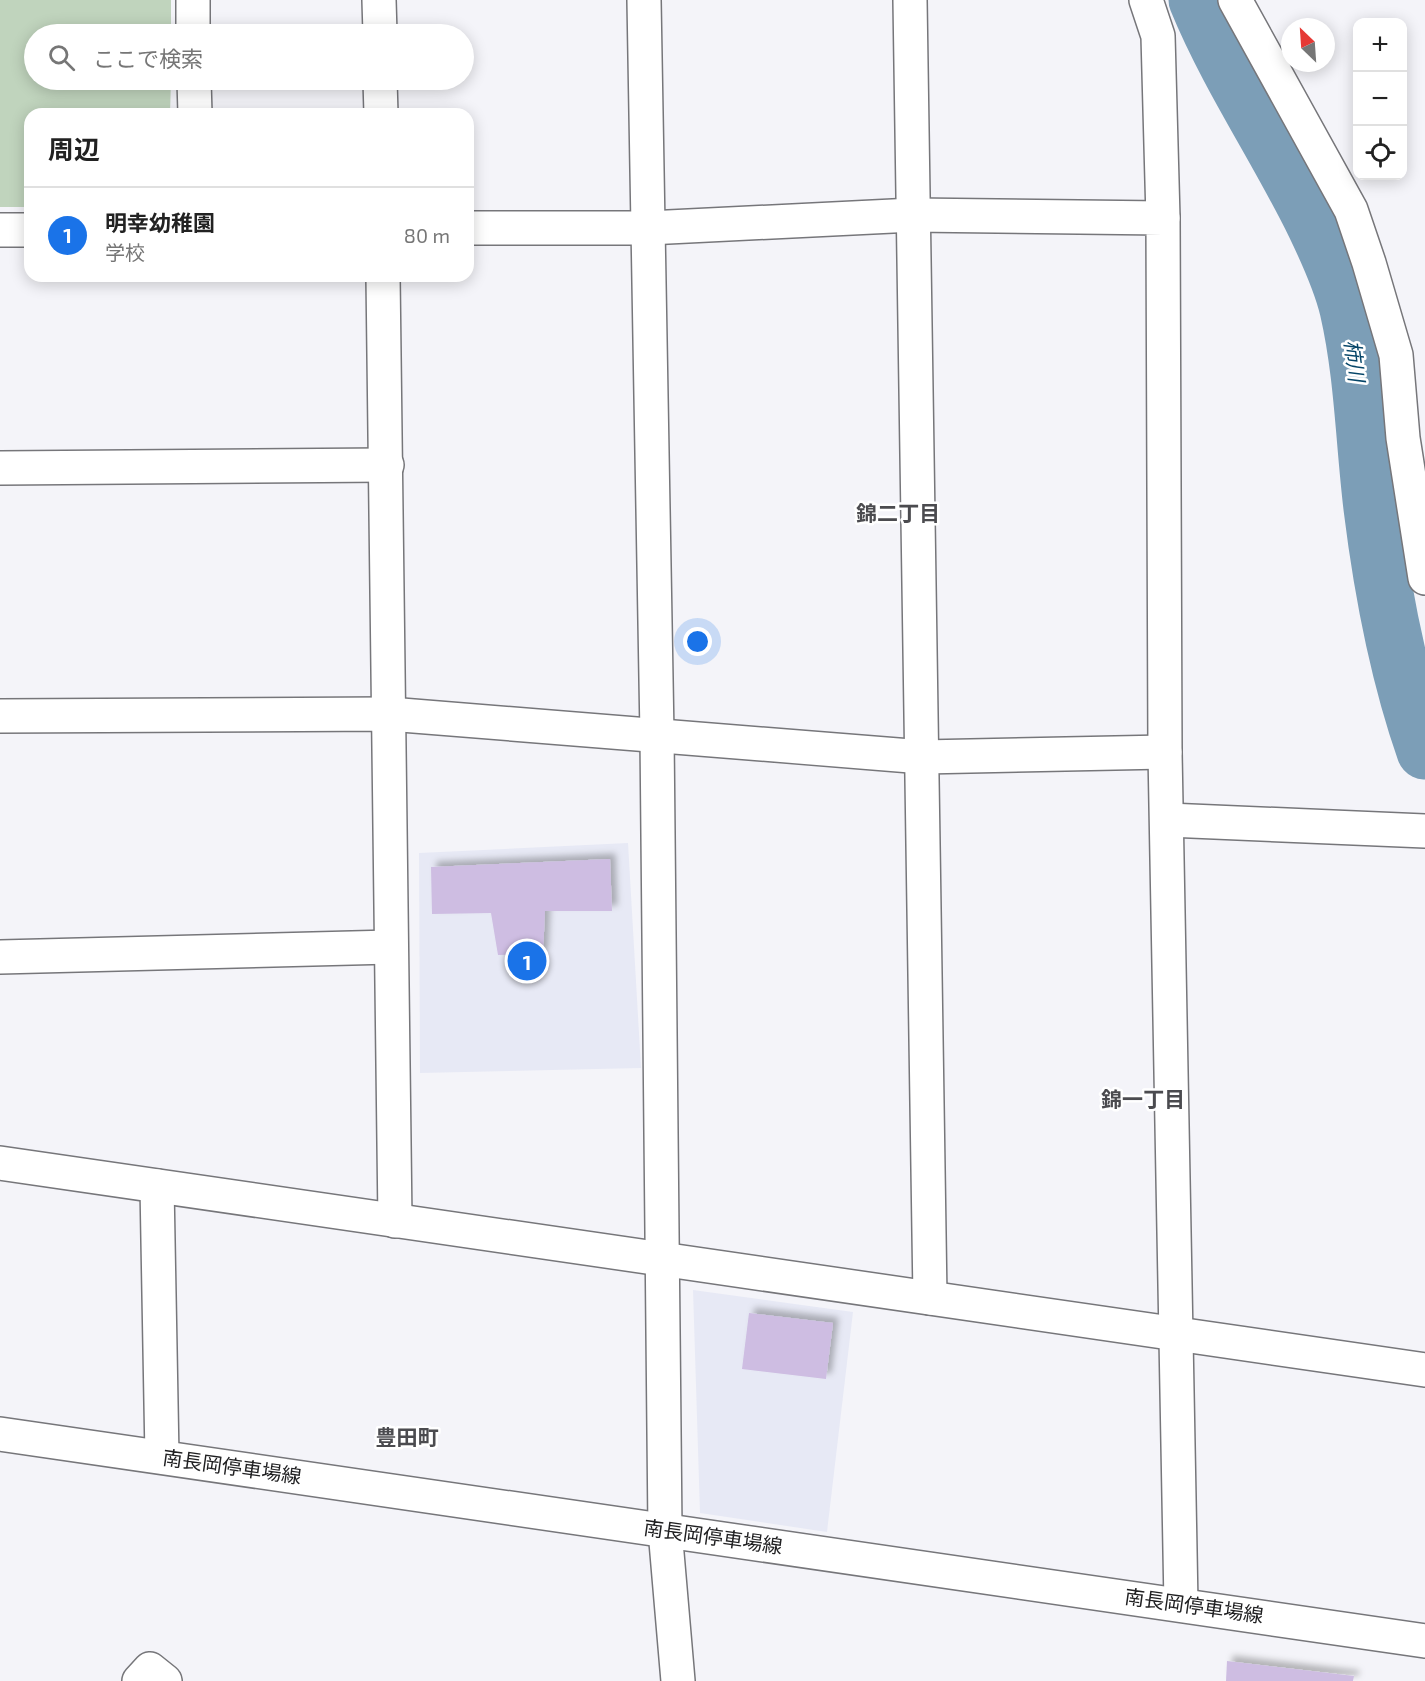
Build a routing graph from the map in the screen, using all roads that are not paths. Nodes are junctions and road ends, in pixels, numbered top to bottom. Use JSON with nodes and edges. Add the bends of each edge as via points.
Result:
{"nodes":[{"id":1,"x":192,"y":0,"type":"edge"},
{"id":2,"x":380,"y":0,"type":"edge"},
{"id":3,"x":644,"y":0,"type":"edge"},
{"id":4,"x":910,"y":0,"type":"edge"},
{"id":5,"x":1146,"y":0,"type":"edge"},
{"id":6,"x":1235,"y":0,"type":"edge"},
{"id":7,"x":193,"y":24,"type":"edge"},
{"id":8,"x":380,"y":24,"type":"edge"},
{"id":9,"x":194,"y":90,"type":"edge"},
{"id":10,"x":380,"y":90,"type":"edge"},
{"id":11,"x":195,"y":108,"type":"edge"},
{"id":12,"x":381,"y":108,"type":"edge"},
{"id":13,"x":913,"y":216,"type":"junction"},
{"id":14,"x":1163,"y":218,"type":"junction"},
{"id":15,"x":474,"y":228,"type":"edge"},
{"id":16,"x":648,"y":228,"type":"junction"},
{"id":17,"x":0,"y":230,"type":"edge"},
{"id":18,"x":24,"y":230,"type":"edge"},
{"id":19,"x":383,"y":282,"type":"edge"},
{"id":20,"x":1412,"y":380,"type":"edge"},
{"id":21,"x":387,"y":465,"type":"junction"},
{"id":22,"x":0,"y":468,"type":"edge"},
{"id":23,"x":1425,"y":578,"type":"edge"},
{"id":24,"x":389,"y":714,"type":"junction"},
{"id":25,"x":0,"y":716,"type":"edge"},
{"id":26,"x":657,"y":735,"type":"junction"},
{"id":27,"x":1165,"y":752,"type":"junction"},
{"id":28,"x":923,"y":757,"type":"junction"},
{"id":29,"x":1168,"y":820,"type":"junction"},
{"id":30,"x":1425,"y":831,"type":"edge"},
{"id":31,"x":391,"y":947,"type":"junction"},
{"id":32,"x":0,"y":957,"type":"edge"},
{"id":33,"x":0,"y":1163,"type":"edge"},
{"id":34,"x":157,"y":1186,"type":"junction"},
{"id":35,"x":396,"y":1221,"type":"junction"},
{"id":36,"x":662,"y":1261,"type":"junction"},
{"id":37,"x":930,"y":1298,"type":"junction"},
{"id":38,"x":1177,"y":1335,"type":"junction"},
{"id":39,"x":1425,"y":1370,"type":"edge"},
{"id":40,"x":0,"y":1434,"type":"edge"},
{"id":41,"x":162,"y":1458,"type":"junction"},
{"id":42,"x":665,"y":1530,"type":"junction"},
{"id":43,"x":1181,"y":1604,"type":"junction"},
{"id":44,"x":1425,"y":1641,"type":"edge"},
{"id":45,"x":140,"y":1681,"type":"edge"},
{"id":46,"x":165,"y":1681,"type":"edge"},
{"id":47,"x":678,"y":1681,"type":"edge"}],
"edges":[{"from":1,"to":7,"type":"street"},
{"from":2,"to":8,"type":"street"},
{"from":3,"to":16,"type":"street"},
{"from":4,"to":13,"type":"street"},
{"from":5,"to":14,"type":"street","via":[[1158,36]]},
{"from":6,"to":20,"type":"street","via":[[1351,210],[1396,355]]},
{"from":9,"to":11,"type":"street"},
{"from":10,"to":12,"type":"street"},
{"from":13,"to":14,"type":"street"},
{"from":13,"to":16,"type":"street"},
{"from":13,"to":28,"type":"street"},
{"from":14,"to":27,"type":"street"},
{"from":15,"to":16,"type":"street"},
{"from":16,"to":26,"type":"street"},
{"from":17,"to":18,"type":"street"},
{"from":19,"to":21,"type":"street"},
{"from":20,"to":23,"type":"street","via":[[1403,438]]},
{"from":21,"to":22,"type":"street"},
{"from":21,"to":24,"type":"street"},
{"from":24,"to":25,"type":"street"},
{"from":24,"to":26,"type":"street"},
{"from":24,"to":31,"type":"street"},
{"from":26,"to":28,"type":"street"},
{"from":26,"to":36,"type":"street"},
{"from":27,"to":28,"type":"street"},
{"from":27,"to":29,"type":"street"},
{"from":28,"to":37,"type":"street"},
{"from":29,"to":30,"type":"street"},
{"from":29,"to":38,"type":"street"},
{"from":31,"to":32,"type":"street"},
{"from":31,"to":35,"type":"street"},
{"from":33,"to":34,"type":"street"},
{"from":34,"to":35,"type":"street"},
{"from":34,"to":41,"type":"street"},
{"from":35,"to":36,"type":"street"},
{"from":36,"to":37,"type":"street"},
{"from":36,"to":42,"type":"street"},
{"from":37,"to":38,"type":"street"},
{"from":38,"to":39,"type":"street"},
{"from":38,"to":43,"type":"street"},
{"from":40,"to":41,"type":"street","name":"南長岡停車場線"},
{"from":41,"to":42,"type":"street","name":"南長岡停車場線"},
{"from":42,"to":43,"type":"street","name":"南長岡停車場線"},
{"from":42,"to":47,"type":"street"},
{"from":43,"to":44,"type":"street","name":"南長岡停車場線"},
{"from":45,"to":46,"type":"street","via":[[150,1669]]}]}
